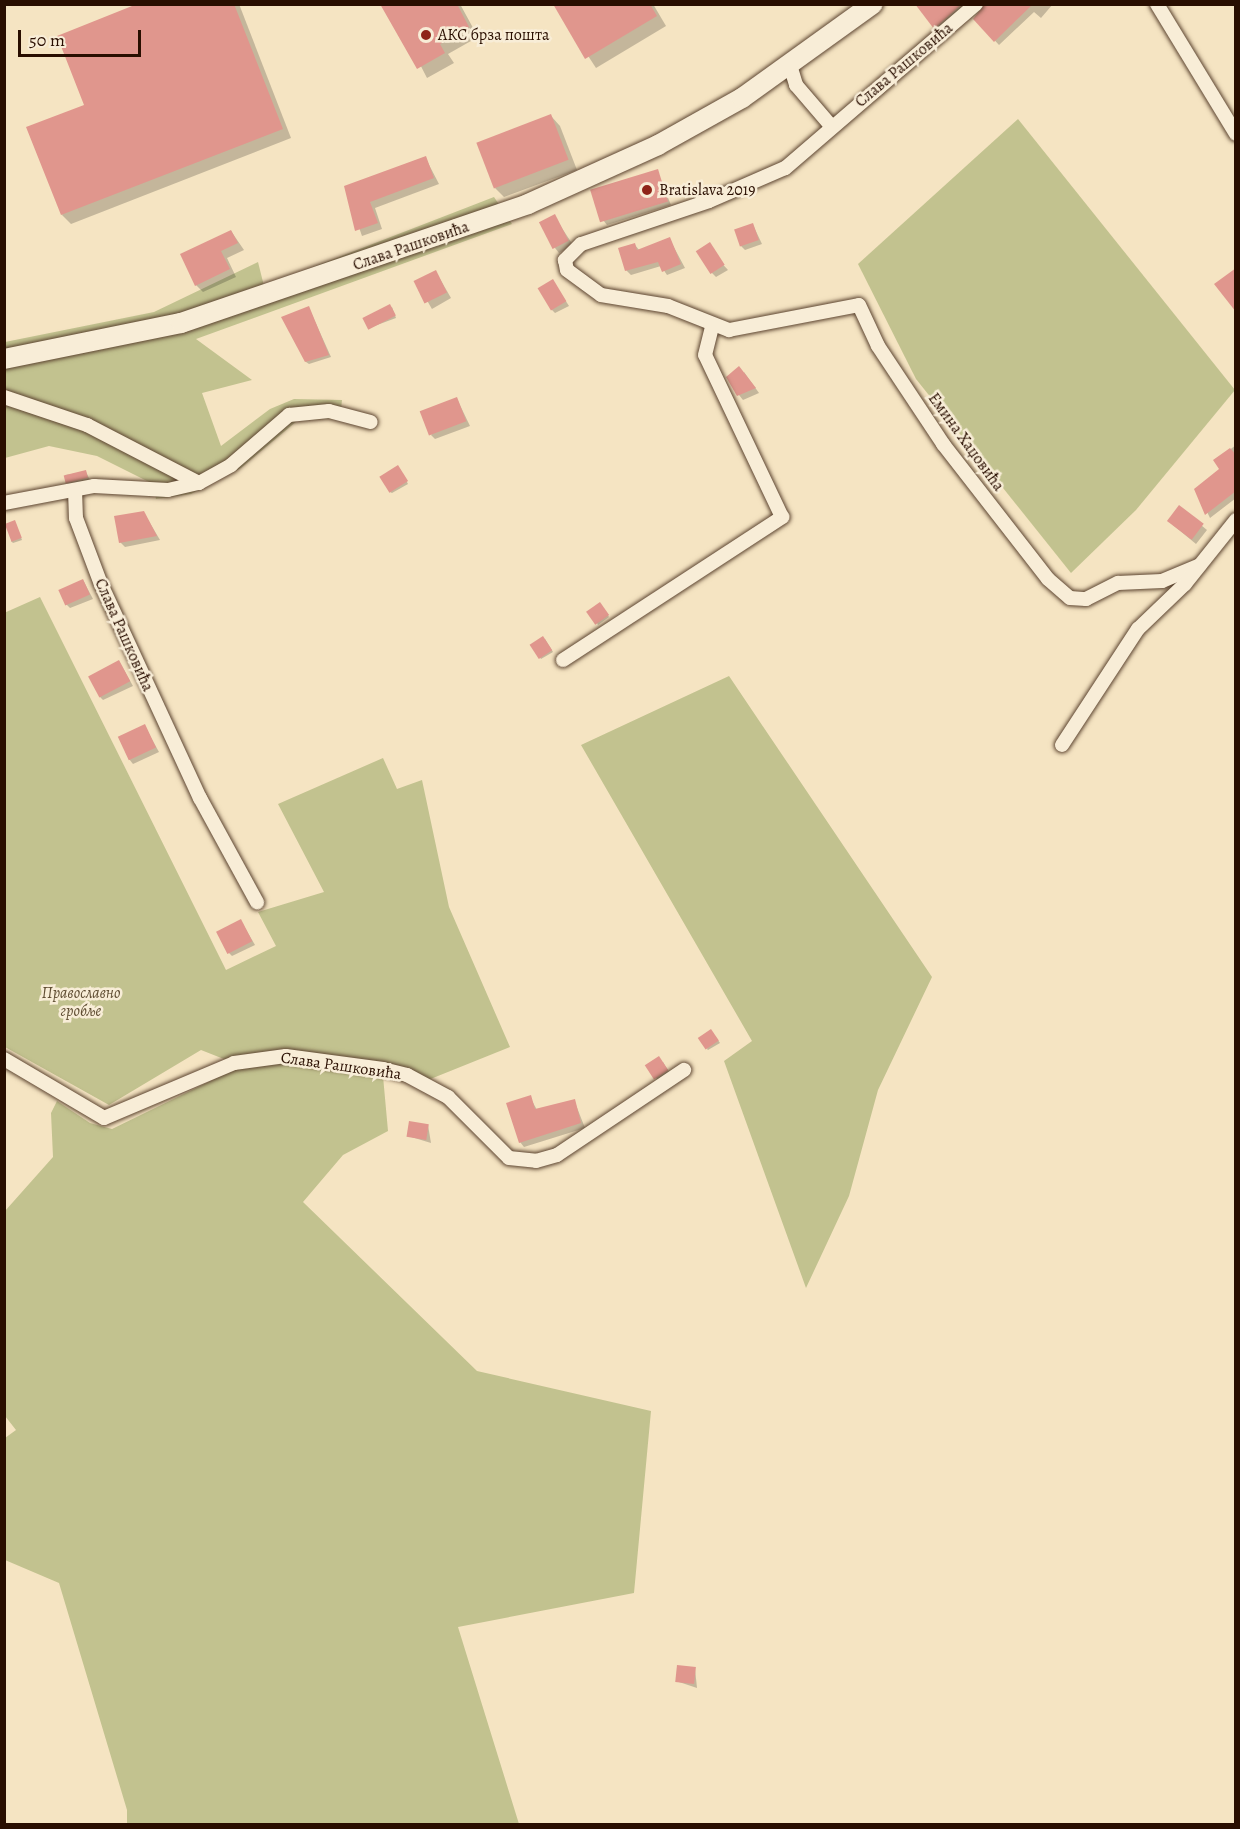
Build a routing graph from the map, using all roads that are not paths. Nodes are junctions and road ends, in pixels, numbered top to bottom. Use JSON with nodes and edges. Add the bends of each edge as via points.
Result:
{"nodes":[{"id":1,"x":873,"y":4,"type":"edge"},
{"id":2,"x":976,"y":4,"type":"edge"},
{"id":3,"x":1157,"y":4,"type":"edge"},
{"id":4,"x":790,"y":65,"type":"junction"},
{"id":5,"x":832,"y":127,"type":"junction"},
{"id":6,"x":1236,"y":134,"type":"edge"},
{"id":7,"x":697,"y":320,"type":"joint"},
{"id":8,"x":712,"y":326,"type":"junction"},
{"id":9,"x":4,"y":359,"type":"edge"},
{"id":10,"x":4,"y":397,"type":"edge"},
{"id":11,"x":371,"y":422,"type":"dead end"},
{"id":12,"x":199,"y":483,"type":"junction"},
{"id":13,"x":75,"y":490,"type":"junction"},
{"id":14,"x":4,"y":503,"type":"edge"},
{"id":15,"x":1236,"y":520,"type":"edge"},
{"id":16,"x":1200,"y":566,"type":"junction"},
{"id":17,"x":563,"y":660,"type":"dead end"},
{"id":18,"x":1062,"y":745,"type":"dead end"},
{"id":19,"x":257,"y":902,"type":"dead end"},
{"id":20,"x":4,"y":1059,"type":"edge"},
{"id":21,"x":684,"y":1070,"type":"dead end"}],
"edges":[{"from":1,"to":4,"type":"main road","name":"Слава Рашковића"},
{"from":2,"to":5,"type":"street","name":"Слава Рашковића"},
{"from":3,"to":6,"type":"street"},
{"from":4,"to":5,"type":"street","via":[[796,85]]},
{"from":4,"to":9,"type":"main road","name":"Слава Рашковића","via":[[658,145],[495,216],[181,323]]},
{"from":5,"to":7,"type":"street","name":"Слава Рашковића","via":[[772,175],[581,244],[565,261],[572,276],[601,295],[668,306]]},
{"from":7,"to":8,"type":"street","name":"Емина Хаџовића"},
{"from":8,"to":16,"type":"street","name":"Емина Хаџовића","via":[[765,325],[859,305],[878,346],[944,444],[1048,579],[1070,598],[1086,599],[1118,583],[1162,581]]},
{"from":8,"to":17,"type":"street","via":[[705,355],[782,517]]},
{"from":10,"to":12,"type":"street","via":[[87,425]]},
{"from":11,"to":12,"type":"street","via":[[329,411],[289,415],[231,465]]},
{"from":12,"to":13,"type":"street","via":[[168,490],[112,485]]},
{"from":13,"to":14,"type":"street"},
{"from":13,"to":19,"type":"street","name":"Слава Рашковића","via":[[76,519],[101,584],[200,798]]},
{"from":15,"to":16,"type":"street"},
{"from":16,"to":18,"type":"street","via":[[1138,629]]},
{"from":20,"to":21,"type":"street","name":"Слава Рашковића","via":[[104,1118],[234,1063],[286,1056],[383,1069],[407,1075],[448,1097],[509,1158],[536,1161],[556,1155]]}]}
